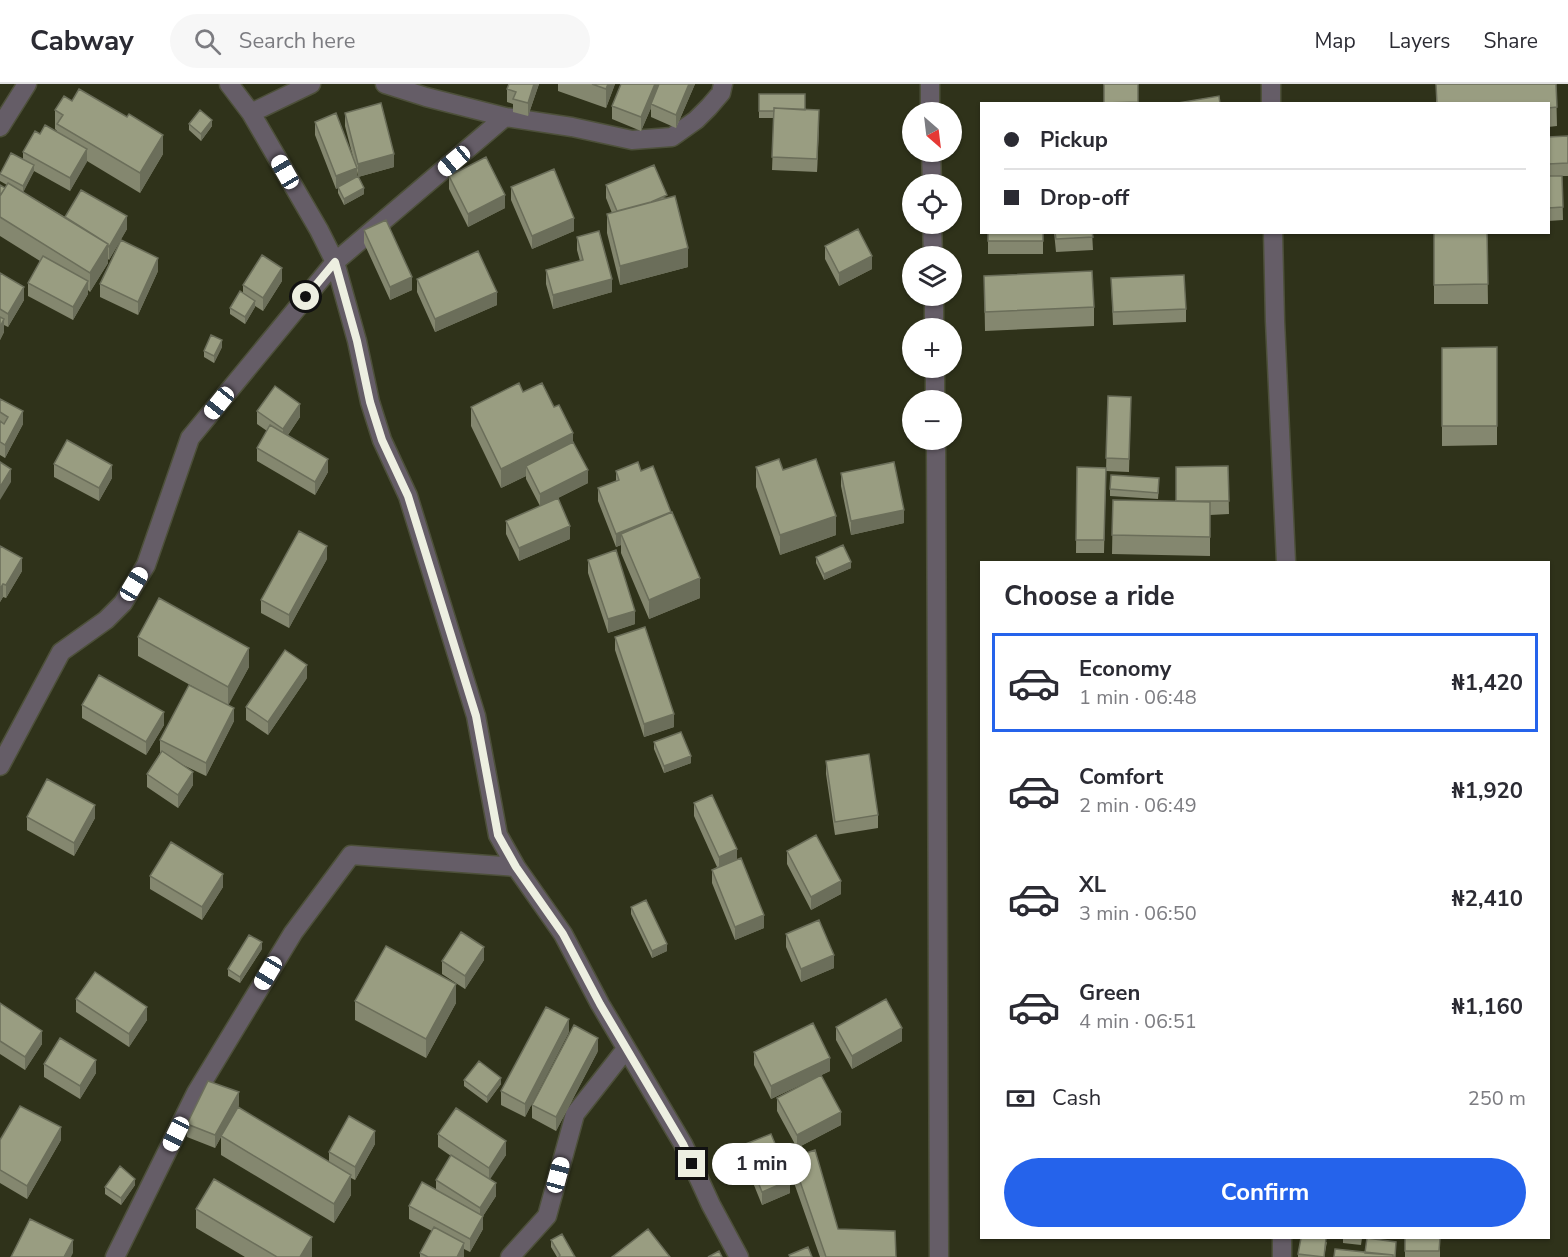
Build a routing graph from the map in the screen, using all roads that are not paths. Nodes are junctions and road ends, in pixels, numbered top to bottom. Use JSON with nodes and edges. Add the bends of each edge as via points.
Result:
{"nodes":[{"id":1,"x":27,"y":84,"type":"edge"},
{"id":2,"x":229,"y":84,"type":"edge"},
{"id":3,"x":311,"y":84,"type":"edge"},
{"id":4,"x":385,"y":84,"type":"edge"},
{"id":5,"x":723,"y":84,"type":"edge"},
{"id":6,"x":930,"y":84,"type":"edge"},
{"id":7,"x":1271,"y":84,"type":"edge"},
{"id":8,"x":930,"y":102,"type":"edge"},
{"id":9,"x":1271,"y":102,"type":"edge"},
{"id":10,"x":251,"y":113,"type":"junction"},
{"id":11,"x":505,"y":117,"type":"junction"},
{"id":12,"x":0,"y":127,"type":"edge"},
{"id":13,"x":1273,"y":234,"type":"edge"},
{"id":14,"x":335,"y":262,"type":"junction"},
{"id":15,"x":936,"y":450,"type":"edge"},
{"id":16,"x":1286,"y":561,"type":"edge"},
{"id":17,"x":0,"y":766,"type":"edge"},
{"id":18,"x":516,"y":867,"type":"junction"},
{"id":19,"x":626,"y":1048,"type":"junction"},
{"id":20,"x":1282,"y":1239,"type":"edge"},
{"id":21,"x":115,"y":1257,"type":"edge"},
{"id":22,"x":510,"y":1257,"type":"edge"},
{"id":23,"x":739,"y":1257,"type":"edge"},
{"id":24,"x":939,"y":1257,"type":"edge"},
{"id":25,"x":1282,"y":1257,"type":"edge"}],
"edges":[{"from":1,"to":12,"type":"street"},
{"from":2,"to":10,"type":"street"},
{"from":3,"to":10,"type":"street"},
{"from":4,"to":11,"type":"street"},
{"from":5,"to":11,"type":"street","via":[[709,107],[672,137],[632,140]]},
{"from":6,"to":8,"type":"street"},
{"from":7,"to":9,"type":"street"},
{"from":10,"to":14,"type":"street"},
{"from":11,"to":14,"type":"street"},
{"from":13,"to":16,"type":"street"},
{"from":14,"to":17,"type":"street","via":[[190,438],[146,565],[123,603],[61,652]]},
{"from":14,"to":18,"type":"street","via":[[370,402],[382,440],[408,496],[476,716],[498,835]]},
{"from":15,"to":24,"type":"street"},
{"from":18,"to":19,"type":"street","via":[[563,934]]},
{"from":18,"to":21,"type":"street","via":[[351,855],[293,933],[196,1094]]},
{"from":19,"to":22,"type":"street","via":[[575,1114],[547,1216]]},
{"from":19,"to":23,"type":"street","via":[[683,1144]]},
{"from":20,"to":25,"type":"street"}]}
